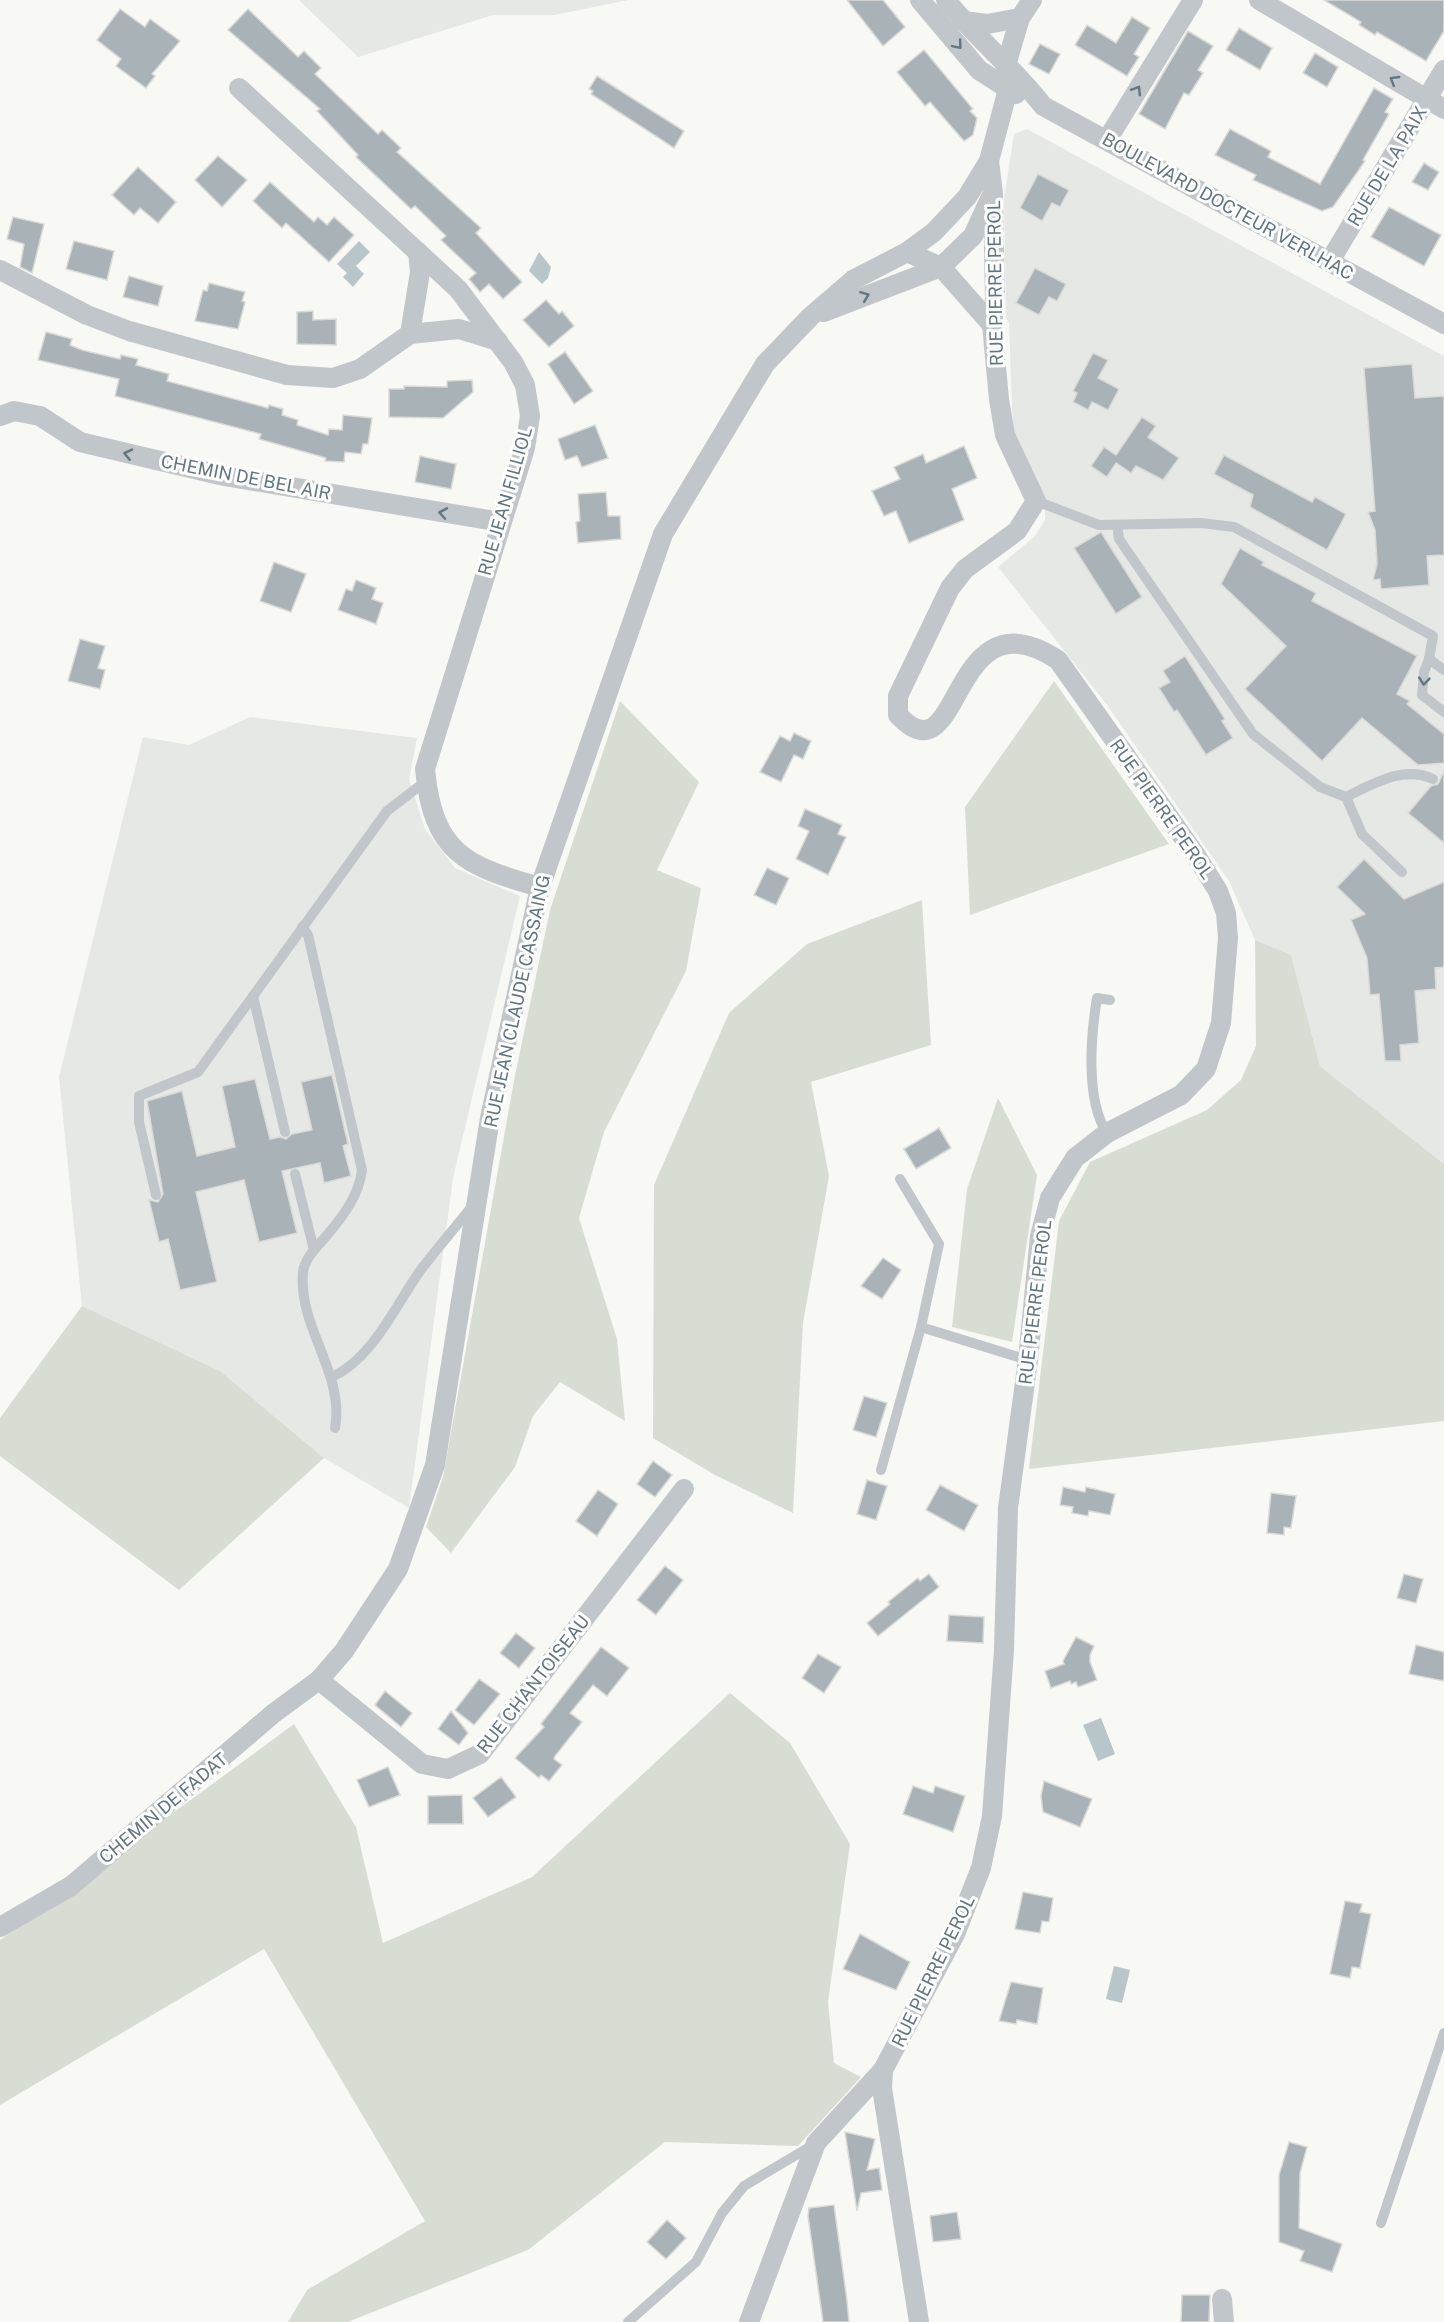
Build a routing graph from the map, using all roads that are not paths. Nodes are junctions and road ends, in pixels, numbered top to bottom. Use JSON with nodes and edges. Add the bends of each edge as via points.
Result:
{"nodes":[{"id":1,"x":921,"y":0,"type":"edge"},
{"id":2,"x":946,"y":0,"type":"edge"},
{"id":3,"x":1032,"y":0,"type":"edge"},
{"id":4,"x":1193,"y":0,"type":"edge"},
{"id":5,"x":1259,"y":0,"type":"edge"},
{"id":6,"x":1020,"y":18,"type":"junction"},
{"id":7,"x":963,"y":21,"type":"junction"},
{"id":8,"x":1444,"y":70,"type":"edge"},
{"id":9,"x":1011,"y":77,"type":"junction"},
{"id":10,"x":239,"y":88,"type":"dead end"},
{"id":11,"x":1427,"y":99,"type":"junction"},
{"id":12,"x":1444,"y":109,"type":"edge"},
{"id":13,"x":1107,"y":140,"type":"junction"},
{"id":14,"x":989,"y":161,"type":"junction"},
{"id":15,"x":993,"y":193,"type":"junction"},
{"id":16,"x":418,"y":252,"type":"junction"},
{"id":17,"x":907,"y":252,"type":"junction"},
{"id":18,"x":1330,"y":261,"type":"junction"},
{"id":19,"x":941,"y":267,"type":"junction"},
{"id":20,"x":0,"y":270,"type":"edge"},
{"id":21,"x":810,"y":317,"type":"junction"},
{"id":22,"x":1444,"y":324,"type":"edge"},
{"id":23,"x":992,"y":325,"type":"junction"},
{"id":24,"x":410,"y":333,"type":"junction"},
{"id":25,"x":498,"y":341,"type":"junction"},
{"id":26,"x":0,"y":416,"type":"edge"},
{"id":27,"x":1036,"y":501,"type":"junction"},
{"id":28,"x":501,"y":522,"type":"junction"},
{"id":29,"x":1117,"y":525,"type":"junction"},
{"id":30,"x":1429,"y":659,"type":"junction"},
{"id":31,"x":1444,"y":670,"type":"edge"},
{"id":32,"x":1444,"y":712,"type":"edge"},
{"id":33,"x":1433,"y":779,"type":"dead end"},
{"id":34,"x":426,"y":781,"type":"junction"},
{"id":35,"x":1346,"y":797,"type":"junction"},
{"id":36,"x":1402,"y":872,"type":"dead end"},
{"id":37,"x":540,"y":887,"type":"junction"},
{"id":38,"x":302,"y":927,"type":"junction"},
{"id":39,"x":254,"y":996,"type":"junction"},
{"id":40,"x":1110,"y":1000,"type":"dead end"},
{"id":41,"x":285,"y":1132,"type":"dead end"},
{"id":42,"x":1107,"y":1133,"type":"junction"},
{"id":43,"x":295,"y":1174,"type":"dead end"},
{"id":44,"x":900,"y":1179,"type":"dead end"},
{"id":45,"x":156,"y":1194,"type":"dead end"},
{"id":46,"x":477,"y":1200,"type":"junction"},
{"id":47,"x":314,"y":1250,"type":"junction"},
{"id":48,"x":921,"y":1327,"type":"junction"},
{"id":49,"x":1028,"y":1360,"type":"junction"},
{"id":50,"x":332,"y":1377,"type":"junction"},
{"id":51,"x":335,"y":1428,"type":"dead end"},
{"id":52,"x":881,"y":1470,"type":"dead end"},
{"id":53,"x":684,"y":1490,"type":"dead end"},
{"id":54,"x":319,"y":1680,"type":"junction"},
{"id":55,"x":0,"y":1927,"type":"edge"},
{"id":56,"x":1444,"y":2033,"type":"edge"},
{"id":57,"x":884,"y":2070,"type":"junction"},
{"id":58,"x":816,"y":2143,"type":"junction"},
{"id":59,"x":1381,"y":2223,"type":"dead end"},
{"id":60,"x":1222,"y":2299,"type":"dead end"},
{"id":61,"x":628,"y":2322,"type":"edge"},
{"id":62,"x":749,"y":2322,"type":"edge"},
{"id":63,"x":919,"y":2322,"type":"edge"},
{"id":64,"x":1224,"y":2322,"type":"edge"}],
"edges":[{"from":1,"to":9,"type":"street","one_way":true,"via":[[979,70]]},
{"from":2,"to":7,"type":"street"},
{"from":3,"to":6,"type":"street","name":"RUE PIERRE PEROL"},
{"from":13,"to":4,"type":"street","one_way":true},
{"from":11,"to":5,"type":"street","one_way":true},
{"from":6,"to":7,"type":"street","via":[[987,24]]},
{"from":6,"to":9,"type":"street","name":"RUE PIERRE PEROL"},
{"from":7,"to":9,"type":"street"},
{"from":8,"to":11,"type":"street","name":"RUE DE LA PAIX"},
{"from":9,"to":13,"type":"street","name":"BOULEVARD DOCTEUR VERLHAC","via":[[1043,106]]},
{"from":9,"to":14,"type":"street","name":"RUE PIERRE PEROL"},
{"from":10,"to":16,"type":"street","name":"RUE JEAN FILLIOL"},
{"from":11,"to":12,"type":"street"},
{"from":11,"to":18,"type":"street","name":"RUE DE LA PAIX"},
{"from":13,"to":18,"type":"street","name":"BOULEVARD DOCTEUR VERLHAC"},
{"from":14,"to":15,"type":"street","name":"RUE PIERRE PEROL"},
{"from":14,"to":17,"type":"street","name":"RUE JEAN CLAUDE CASSAING","via":[[967,197],[934,232]]},
{"from":15,"to":19,"type":"street","name":"RUE JEAN CLAUDE CASSAING","via":[[973,236]]},
{"from":15,"to":23,"type":"street","name":"RUE PIERRE PEROL"},
{"from":16,"to":24,"type":"street","via":[[420,272]]},
{"from":16,"to":25,"type":"street","name":"RUE JEAN FILLIOL","via":[[458,289]]},
{"from":17,"to":19,"type":"street"},
{"from":17,"to":21,"type":"street","name":"RUE JEAN CLAUDE CASSAING","via":[[853,280]]},
{"from":18,"to":22,"type":"street","name":"BOULEVARD DOCTEUR VERLHAC"},
{"from":21,"to":19,"type":"street","name":"RUE JEAN CLAUDE CASSAING","one_way":true},
{"from":19,"to":23,"type":"street"},
{"from":20,"to":24,"type":"street","via":[[87,315],[129,331],[287,375],[333,378],[360,369]]},
{"from":21,"to":37,"type":"street","name":"RUE JEAN CLAUDE CASSAING","via":[[765,364],[663,534]]},
{"from":23,"to":27,"type":"street","name":"RUE PIERRE PEROL","via":[[1005,435]]},
{"from":24,"to":25,"type":"street","via":[[459,329]]},
{"from":25,"to":28,"type":"street","name":"RUE JEAN FILLIOL","via":[[525,385],[530,416],[525,448]]},
{"from":28,"to":26,"type":"street","name":"CHEMIN DE BEL AIR","one_way":true,"via":[[224,476],[80,442],[40,416],[14,411]]},
{"from":27,"to":29,"type":"lane","via":[[1099,525]]},
{"from":27,"to":42,"type":"street","name":"RUE PIERRE PEROL","via":[[1017,531],[965,569],[950,588],[898,696],[898,715],[920,731],[934,727],[975,664],[988,651],[1003,644],[1019,643],[1041,649],[1058,660],[1218,891],[1226,913],[1228,947],[1221,1023],[1206,1069],[1181,1095]]},
{"from":28,"to":34,"type":"street","name":"RUE JEAN FILLIOL","via":[[435,732],[425,769]]},
{"from":29,"to":30,"type":"lane","via":[[1201,523],[1234,527],[1433,636]]},
{"from":29,"to":35,"type":"lane","via":[[1119,539],[1254,735],[1320,787]]},
{"from":30,"to":31,"type":"lane"},
{"from":30,"to":32,"type":"lane","one_way":true,"via":[[1422,695]]},
{"from":33,"to":35,"type":"lane","via":[[1418,772],[1401,775]]},
{"from":34,"to":37,"type":"street","name":"RUE JEAN FILLIOL","via":[[428,803],[441,833],[456,852],[497,875]]},
{"from":34,"to":38,"type":"lane","via":[[387,811]]},
{"from":35,"to":36,"type":"lane","via":[[1362,834]]},
{"from":37,"to":46,"type":"street","name":"RUE JEAN CLAUDE CASSAING","via":[[490,1118]]},
{"from":38,"to":39,"type":"lane"},
{"from":38,"to":47,"type":"lane","via":[[308,935],[362,1170],[349,1206]]},
{"from":39,"to":41,"type":"lane"},
{"from":39,"to":45,"type":"lane","via":[[198,1072],[139,1096],[139,1122]]},
{"from":40,"to":42,"type":"lane","via":[[1097,998],[1090,1041],[1093,1085]]},
{"from":42,"to":49,"type":"street","name":"RUE PIERRE PEROL","via":[[1075,1158],[1050,1198],[1040,1236]]},
{"from":43,"to":47,"type":"lane"},
{"from":44,"to":48,"type":"lane","via":[[939,1244]]},
{"from":46,"to":50,"type":"lane","via":[[422,1269],[365,1351]]},
{"from":46,"to":54,"type":"street","name":"RUE JEAN CLAUDE CASSAING","via":[[435,1465],[398,1569]]},
{"from":47,"to":50,"type":"lane","via":[[303,1271],[306,1305]]},
{"from":48,"to":49,"type":"lane"},
{"from":48,"to":52,"type":"lane"},
{"from":49,"to":57,"type":"street","name":"RUE PIERRE PEROL","via":[[1008,1508],[1004,1650],[992,1816],[981,1868],[955,1934]]},
{"from":50,"to":51,"type":"lane","via":[[338,1402]]},
{"from":53,"to":54,"type":"street","name":"RUE CHANTOISEAU","via":[[480,1754],[448,1769],[422,1764]]},
{"from":54,"to":55,"type":"street","name":"CHEMIN DE FADAT","via":[[274,1713],[71,1886]]},
{"from":56,"to":59,"type":"lane"},
{"from":57,"to":58,"type":"street"},
{"from":57,"to":63,"type":"street","name":"RUE PIERRE PEROL","via":[[882,2088]]},
{"from":58,"to":61,"type":"lane","via":[[744,2186],[722,2212],[696,2262]]},
{"from":58,"to":62,"type":"street"},
{"from":60,"to":64,"type":"street"}]}
